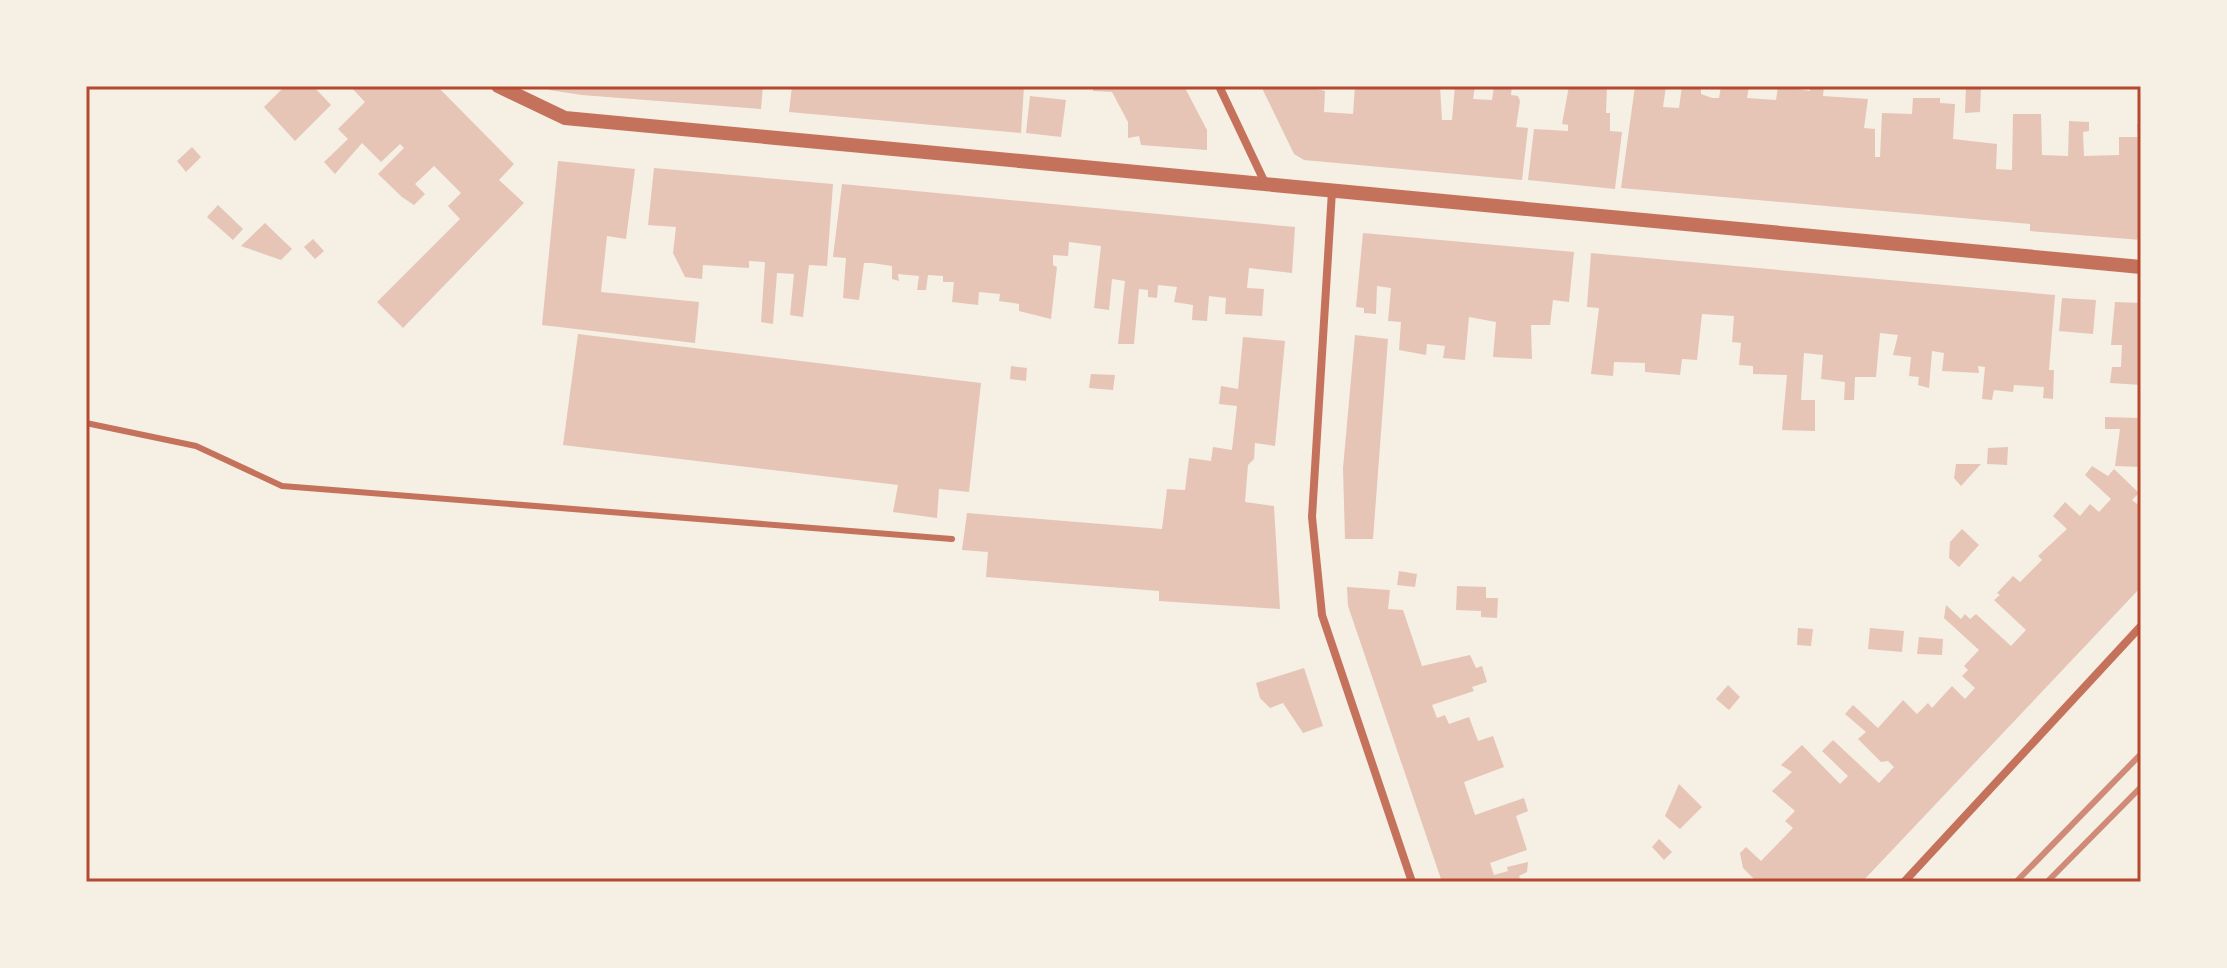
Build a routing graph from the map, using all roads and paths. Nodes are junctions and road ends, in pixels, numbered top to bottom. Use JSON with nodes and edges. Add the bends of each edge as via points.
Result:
{"nodes":[{"id":1,"x":498,"y":86,"type":"edge"},
{"id":2,"x":1219,"y":86,"type":"edge"},
{"id":3,"x":1266,"y":185,"type":"junction"},
{"id":4,"x":1332,"y":191,"type":"junction"},
{"id":5,"x":2141,"y":267,"type":"edge"},
{"id":6,"x":86,"y":423,"type":"edge"},
{"id":7,"x":952,"y":539,"type":"dead end"},
{"id":8,"x":2141,"y":626,"type":"edge"},
{"id":9,"x":1412,"y":882,"type":"edge"},
{"id":10,"x":1904,"y":882,"type":"edge"}],
"edges":[{"from":1,"to":3,"type":"street","via":[[565,118]]},
{"from":2,"to":3,"type":"street"},
{"from":3,"to":4,"type":"street"},
{"from":4,"to":5,"type":"street"},
{"from":4,"to":9,"type":"street","via":[[1312,517],[1322,615]]},
{"from":6,"to":7,"type":"lane","via":[[196,446],[282,486]]},
{"from":8,"to":10,"type":"street"}]}
